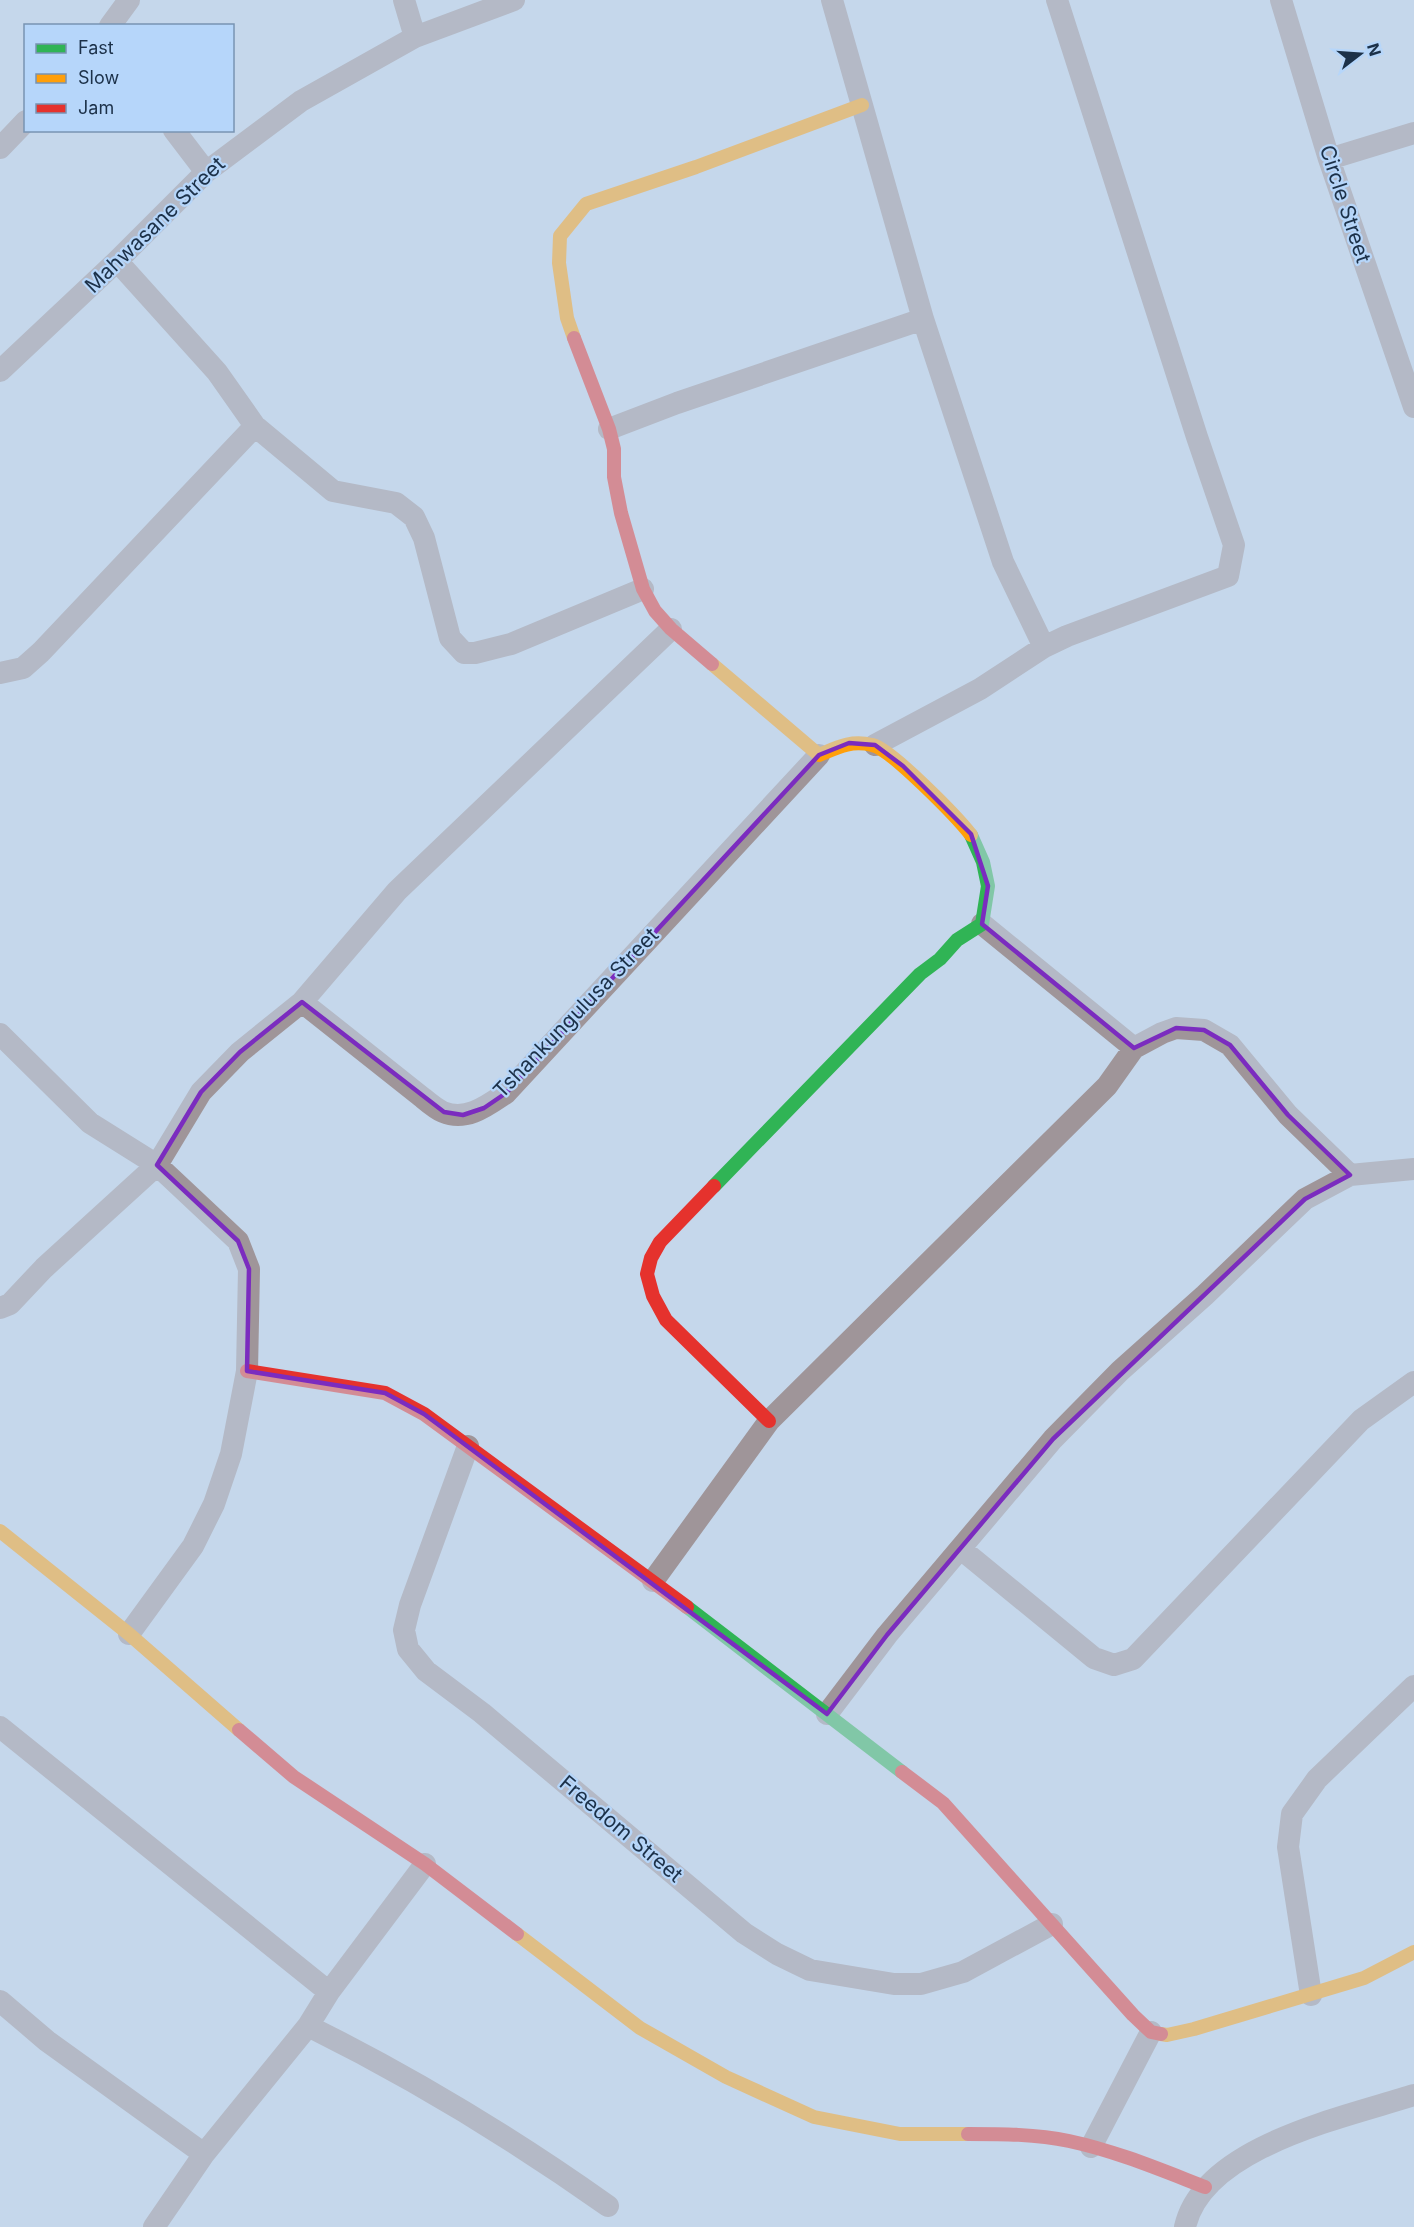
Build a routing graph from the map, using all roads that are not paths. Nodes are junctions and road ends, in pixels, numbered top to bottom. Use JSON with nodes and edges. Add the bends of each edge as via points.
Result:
{"nodes":[{"id":1,"x":129,"y":0,"type":"edge"},
{"id":2,"x":405,"y":0,"type":"edge"},
{"id":3,"x":514,"y":0,"type":"edge"},
{"id":4,"x":832,"y":0,"type":"edge"},
{"id":5,"x":1057,"y":0,"type":"edge"},
{"id":6,"x":1281,"y":0,"type":"edge"},
{"id":7,"x":111,"y":24,"type":"edge"},
{"id":8,"x":415,"y":37,"type":"junction"},
{"id":9,"x":862,"y":105,"type":"junction"},
{"id":10,"x":24,"y":123,"type":"edge"},
{"id":11,"x":176,"y":132,"type":"edge"},
{"id":12,"x":1414,"y":133,"type":"edge"},
{"id":13,"x":0,"y":148,"type":"edge"},
{"id":14,"x":1329,"y":159,"type":"junction"},
{"id":15,"x":206,"y":172,"type":"junction"},
{"id":16,"x":117,"y":261,"type":"junction"},
{"id":17,"x":923,"y":319,"type":"junction"},
{"id":18,"x":0,"y":371,"type":"edge"},
{"id":19,"x":1414,"y":407,"type":"edge"},
{"id":20,"x":255,"y":426,"type":"junction"},
{"id":21,"x":609,"y":429,"type":"junction"},
{"id":22,"x":643,"y":589,"type":"junction"},
{"id":23,"x":671,"y":629,"type":"junction"},
{"id":24,"x":1044,"y":647,"type":"junction"},
{"id":25,"x":0,"y":673,"type":"edge"},
{"id":26,"x":875,"y":745,"type":"junction"},
{"id":27,"x":819,"y":755,"type":"junction"},
{"id":28,"x":982,"y":924,"type":"junction"},
{"id":29,"x":302,"y":1002,"type":"junction"},
{"id":30,"x":0,"y":1034,"type":"edge"},
{"id":31,"x":1134,"y":1048,"type":"junction"},
{"id":32,"x":157,"y":1165,"type":"junction"},
{"id":33,"x":1414,"y":1169,"type":"edge"},
{"id":34,"x":1350,"y":1175,"type":"junction"},
{"id":35,"x":0,"y":1308,"type":"edge"},
{"id":36,"x":247,"y":1371,"type":"junction"},
{"id":37,"x":1414,"y":1382,"type":"edge"},
{"id":38,"x":768,"y":1421,"type":"junction"},
{"id":39,"x":468,"y":1446,"type":"junction"},
{"id":40,"x":0,"y":1531,"type":"edge"},
{"id":41,"x":961,"y":1549,"type":"junction"},
{"id":42,"x":653,"y":1581,"type":"junction"},
{"id":43,"x":129,"y":1634,"type":"junction"},
{"id":44,"x":1414,"y":1686,"type":"edge"},
{"id":45,"x":827,"y":1714,"type":"junction"},
{"id":46,"x":0,"y":1727,"type":"edge"},
{"id":47,"x":425,"y":1864,"type":"junction"},
{"id":48,"x":1052,"y":1924,"type":"junction"},
{"id":49,"x":1414,"y":1952,"type":"edge"},
{"id":50,"x":329,"y":1992,"type":"junction"},
{"id":51,"x":1311,"y":1995,"type":"junction"},
{"id":52,"x":0,"y":2001,"type":"edge"},
{"id":53,"x":308,"y":2026,"type":"junction"},
{"id":54,"x":1151,"y":2032,"type":"junction"},
{"id":55,"x":1414,"y":2095,"type":"edge"},
{"id":56,"x":1090,"y":2147,"type":"junction"},
{"id":57,"x":204,"y":2154,"type":"junction"},
{"id":58,"x":1205,"y":2187,"type":"junction"},
{"id":59,"x":608,"y":2206,"type":"dead end"},
{"id":60,"x":154,"y":2227,"type":"edge"},
{"id":61,"x":1185,"y":2227,"type":"edge"}],
"edges":[{"from":1,"to":7,"type":"street"},
{"from":2,"to":8,"type":"street"},
{"from":3,"to":8,"type":"street","name":"Mahwasane Street"},
{"from":4,"to":9,"type":"street"},
{"from":5,"to":24,"type":"street","via":[[1234,545],[1228,576]]},
{"from":6,"to":14,"type":"street","name":"Circle Street"},
{"from":8,"to":15,"type":"street","name":"Mahwasane Street","via":[[301,101]]},
{"from":9,"to":17,"type":"street"},
{"from":9,"to":21,"type":"street","via":[[586,204],[560,236],[559,263],[567,318]]},
{"from":10,"to":13,"type":"street"},
{"from":11,"to":15,"type":"street"},
{"from":12,"to":14,"type":"street"},
{"from":14,"to":19,"type":"street","name":"Circle Street"},
{"from":15,"to":16,"type":"street","name":"Mahwasane Street"},
{"from":16,"to":18,"type":"street","name":"Mahwasane Street"},
{"from":16,"to":20,"type":"street","via":[[217,372]]},
{"from":17,"to":21,"type":"street"},
{"from":17,"to":24,"type":"street","via":[[1003,562]]},
{"from":20,"to":22,"type":"street","via":[[333,491],[396,503],[414,517],[424,538],[450,638],[465,654],[511,644]]},
{"from":20,"to":25,"type":"street","via":[[41,652],[23,668]]},
{"from":21,"to":22,"type":"street","via":[[621,513]]},
{"from":22,"to":23,"type":"street"},
{"from":23,"to":27,"type":"street"},
{"from":23,"to":29,"type":"street","via":[[397,891]]},
{"from":24,"to":26,"type":"street","via":[[980,688]]},
{"from":26,"to":27,"type":"street","via":[[849,743]]},
{"from":26,"to":28,"type":"street","via":[[903,766],[971,834],[983,861],[988,886]]},
{"from":27,"to":29,"type":"street","name":"Tshankungulusa Street","via":[[506,1093],[484,1108],[463,1115],[444,1112]]},
{"from":28,"to":31,"type":"street"},
{"from":28,"to":38,"type":"street","via":[[957,940],[920,974],[660,1242],[651,1258],[647,1274],[666,1320]]},
{"from":29,"to":32,"type":"street","via":[[240,1052],[201,1092]]},
{"from":30,"to":32,"type":"street","via":[[90,1123]]},
{"from":31,"to":34,"type":"street","via":[[1176,1028],[1204,1030],[1230,1046],[1288,1115]]},
{"from":31,"to":38,"type":"street","via":[[1107,1086]]},
{"from":32,"to":35,"type":"street","via":[[10,1304]]},
{"from":32,"to":36,"type":"street","via":[[238,1241],[249,1269]]},
{"from":33,"to":34,"type":"street"},
{"from":34,"to":41,"type":"street","via":[[1305,1199],[1120,1371],[1053,1438]]},
{"from":36,"to":39,"type":"street","via":[[385,1393],[424,1414]]},
{"from":36,"to":43,"type":"street","via":[[231,1454],[214,1504],[193,1546]]},
{"from":37,"to":41,"type":"street","via":[[1361,1420],[1133,1659],[1114,1665],[1094,1658]]},
{"from":38,"to":42,"type":"street"},
{"from":39,"to":42,"type":"street"},
{"from":39,"to":48,"type":"street","name":"Freedom Street","via":[[410,1605],[404,1630],[408,1649],[426,1671],[491,1720],[744,1933],[810,1970],[894,1984],[921,1984],[963,1972]]},
{"from":40,"to":43,"type":"street"},
{"from":41,"to":45,"type":"street","via":[[887,1635]]},
{"from":42,"to":45,"type":"street"},
{"from":43,"to":47,"type":"street","via":[[294,1777]]},
{"from":44,"to":51,"type":"street","via":[[1317,1779],[1292,1814],[1288,1847]]},
{"from":45,"to":48,"type":"street","via":[[943,1803]]},
{"from":46,"to":50,"type":"street"},
{"from":47,"to":50,"type":"street"},
{"from":47,"to":56,"type":"street","via":[[640,2028],[726,2077],[814,2116],[900,2134],[1009,2134]]},
{"from":48,"to":54,"type":"street"},
{"from":49,"to":51,"type":"street","via":[[1364,1978]]},
{"from":50,"to":53,"type":"street"},
{"from":51,"to":54,"type":"street","via":[[1194,2029],[1167,2035]]},
{"from":52,"to":57,"type":"street","via":[[47,2041]]},
{"from":53,"to":57,"type":"street"},
{"from":53,"to":59,"type":"street","via":[[451,2102],[541,2158]]},
{"from":54,"to":56,"type":"street"},
{"from":55,"to":58,"type":"street","via":[[1254,2150]]},
{"from":56,"to":58,"type":"street"},
{"from":57,"to":60,"type":"street"},
{"from":58,"to":61,"type":"street"}]}
